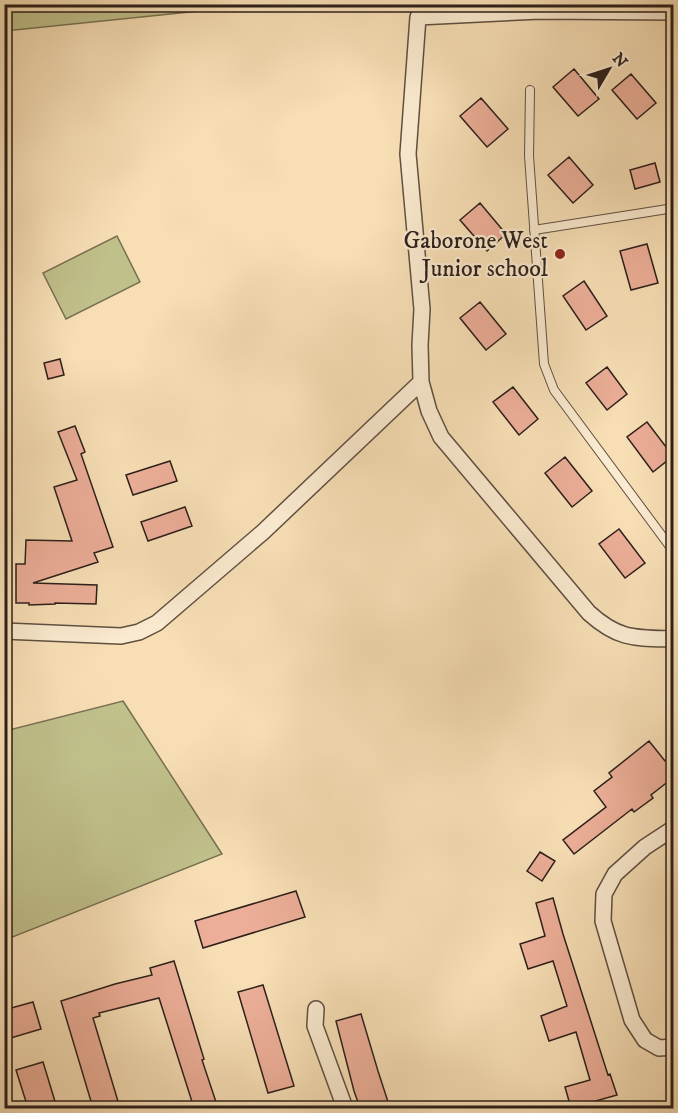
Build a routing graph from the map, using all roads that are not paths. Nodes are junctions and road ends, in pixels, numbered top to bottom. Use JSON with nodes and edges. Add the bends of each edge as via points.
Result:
{"nodes":[{"id":1,"x":540,"y":8,"type":"edge"},
{"id":2,"x":417,"y":11,"type":"edge"},
{"id":3,"x":674,"y":12,"type":"edge"},
{"id":4,"x":530,"y":90,"type":"dead end"},
{"id":5,"x":674,"y":208,"type":"edge"},
{"id":6,"x":534,"y":230,"type":"junction"},
{"id":7,"x":421,"y":382,"type":"junction"},
{"id":8,"x":674,"y":552,"type":"edge"},
{"id":9,"x":4,"y":631,"type":"edge"},
{"id":10,"x":674,"y":639,"type":"edge"},
{"id":11,"x":674,"y":828,"type":"edge"},
{"id":12,"x":316,"y":1010,"type":"dead end"},
{"id":13,"x":674,"y":1047,"type":"edge"},
{"id":14,"x":345,"y":1108,"type":"edge"}],
"edges":[{"from":1,"to":2,"type":"street"},
{"from":1,"to":3,"type":"street"},
{"from":2,"to":7,"type":"street","via":[[408,154],[422,309]]},
{"from":4,"to":6,"type":"lane"},
{"from":5,"to":6,"type":"lane"},
{"from":6,"to":8,"type":"lane","via":[[544,364],[554,390]]},
{"from":7,"to":9,"type":"street","via":[[263,532],[157,623],[121,636]]},
{"from":7,"to":10,"type":"street","via":[[441,437],[589,613],[613,632],[629,637]]},
{"from":11,"to":13,"type":"street","via":[[615,874],[604,894],[603,921],[632,1020],[645,1040],[658,1048]]},
{"from":12,"to":14,"type":"street","via":[[315,1026]]}]}
